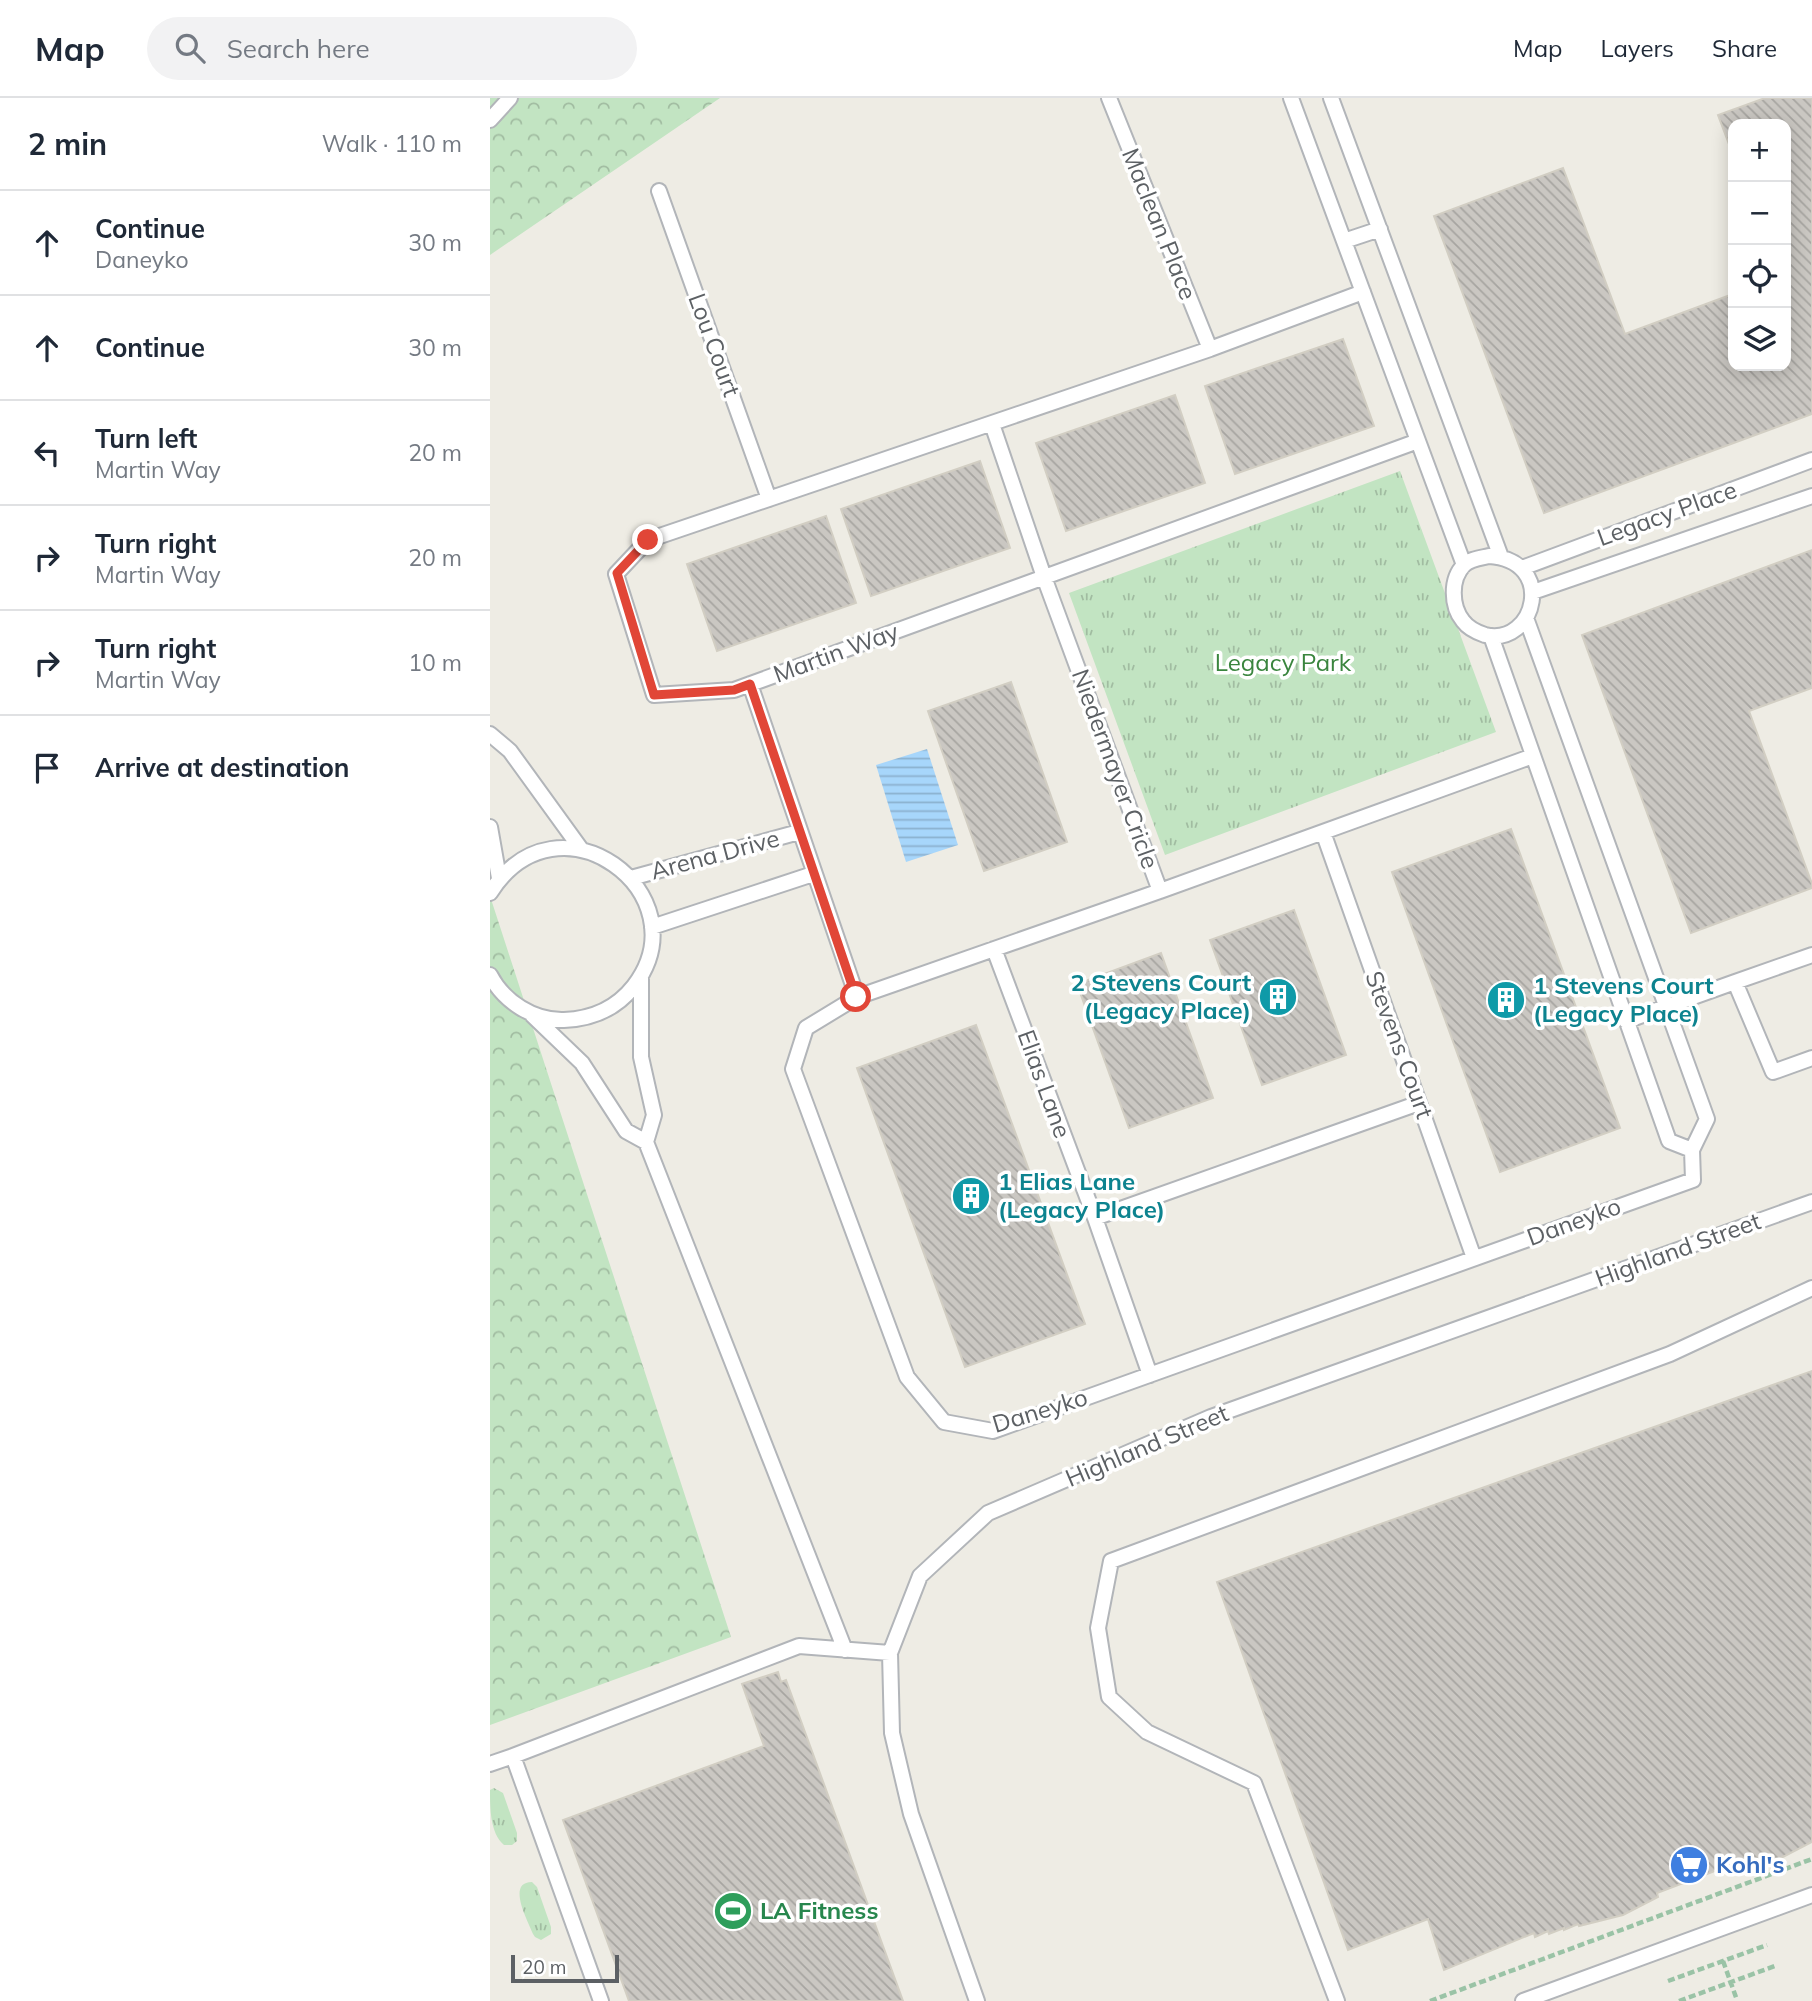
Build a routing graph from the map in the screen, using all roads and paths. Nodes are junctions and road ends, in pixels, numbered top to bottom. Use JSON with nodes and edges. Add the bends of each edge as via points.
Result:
{"nodes":[{"id":1,"x":510,"y":98,"type":"edge"},
{"id":2,"x":1109,"y":98,"type":"edge"},
{"id":3,"x":1291,"y":98,"type":"edge"},
{"id":4,"x":1331,"y":98,"type":"edge"},
{"id":5,"x":490,"y":120,"type":"edge"},
{"id":6,"x":659,"y":191,"type":"dead end"},
{"id":7,"x":1380,"y":229,"type":"junction"},
{"id":8,"x":1344,"y":241,"type":"junction"},
{"id":9,"x":1363,"y":292,"type":"junction"},
{"id":10,"x":1210,"y":349,"type":"junction"},
{"id":11,"x":992,"y":424,"type":"junction"},
{"id":12,"x":1418,"y":441,"type":"junction"},
{"id":13,"x":1812,"y":460,"type":"edge"},
{"id":14,"x":1812,"y":496,"type":"edge"},
{"id":15,"x":769,"y":499,"type":"junction"},
{"id":16,"x":1501,"y":557,"type":"junction"},
{"id":17,"x":1464,"y":565,"type":"junction"},
{"id":18,"x":1522,"y":568,"type":"junction"},
{"id":19,"x":1044,"y":577,"type":"junction"},
{"id":20,"x":1533,"y":592,"type":"junction"},
{"id":21,"x":1527,"y":618,"type":"junction"},
{"id":22,"x":1491,"y":636,"type":"junction"},
{"id":23,"x":750,"y":684,"type":"junction"},
{"id":24,"x":490,"y":734,"type":"edge"},
{"id":25,"x":1533,"y":756,"type":"junction"},
{"id":26,"x":490,"y":827,"type":"edge"},
{"id":27,"x":799,"y":832,"type":"junction"},
{"id":28,"x":1323,"y":832,"type":"junction"},
{"id":29,"x":581,"y":849,"type":"junction"},
{"id":30,"x":813,"y":874,"type":"junction"},
{"id":31,"x":499,"y":878,"type":"junction"},
{"id":32,"x":631,"y":878,"type":"junction"},
{"id":33,"x":1160,"y":891,"type":"junction"},
{"id":34,"x":490,"y":893,"type":"edge"},
{"id":35,"x":652,"y":927,"type":"junction"},
{"id":36,"x":994,"y":949,"type":"junction"},
{"id":37,"x":1812,"y":954,"type":"edge"},
{"id":38,"x":490,"y":975,"type":"edge"},
{"id":39,"x":641,"y":977,"type":"junction"},
{"id":40,"x":1735,"y":982,"type":"junction"},
{"id":41,"x":856,"y":997,"type":"junction"},
{"id":42,"x":1666,"y":1006,"type":"junction"},
{"id":43,"x":531,"y":1014,"type":"junction"},
{"id":44,"x":1626,"y":1021,"type":"junction"},
{"id":45,"x":1812,"y":1058,"type":"edge"},
{"id":46,"x":1419,"y":1103,"type":"junction"},
{"id":47,"x":646,"y":1142,"type":"junction"},
{"id":48,"x":1692,"y":1150,"type":"junction"},
{"id":49,"x":1812,"y":1202,"type":"edge"},
{"id":50,"x":1095,"y":1218,"type":"junction"},
{"id":51,"x":1474,"y":1258,"type":"junction"},
{"id":52,"x":1812,"y":1288,"type":"edge"},
{"id":53,"x":1150,"y":1375,"type":"junction"},
{"id":54,"x":845,"y":1650,"type":"junction"},
{"id":55,"x":890,"y":1653,"type":"junction"},
{"id":56,"x":513,"y":1756,"type":"junction"},
{"id":57,"x":490,"y":1764,"type":"edge"},
{"id":58,"x":1812,"y":1859,"type":"edge"},
{"id":59,"x":1812,"y":1895,"type":"edge"},
{"id":60,"x":1767,"y":1945,"type":"dead end"},
{"id":61,"x":1723,"y":1961,"type":"junction"},
{"id":62,"x":1775,"y":1966,"type":"dead end"},
{"id":63,"x":1668,"y":1981,"type":"dead end"},
{"id":64,"x":1731,"y":1982,"type":"junction"},
{"id":65,"x":1737,"y":2000,"type":"edge"},
{"id":66,"x":601,"y":2001,"type":"edge"},
{"id":67,"x":977,"y":2001,"type":"edge"},
{"id":68,"x":1337,"y":2001,"type":"edge"},
{"id":69,"x":1430,"y":2001,"type":"edge"},
{"id":70,"x":1523,"y":2001,"type":"edge"},
{"id":71,"x":1679,"y":2001,"type":"edge"}],
"edges":[{"from":1,"to":5,"type":"lane"},
{"from":2,"to":10,"type":"lane","name":"Maclean Place"},
{"from":3,"to":8,"type":"lane"},
{"from":4,"to":7,"type":"lane"},
{"from":6,"to":15,"type":"lane","name":"Lou Court"},
{"from":7,"to":8,"type":"lane"},
{"from":7,"to":16,"type":"lane"},
{"from":8,"to":9,"type":"lane"},
{"from":9,"to":10,"type":"lane","name":"Martin Way"},
{"from":9,"to":12,"type":"lane"},
{"from":10,"to":11,"type":"lane","name":"Martin Way"},
{"from":11,"to":15,"type":"lane","name":"Martin Way"},
{"from":11,"to":19,"type":"lane","name":"Niedermayer Cricle"},
{"from":12,"to":17,"type":"lane"},
{"from":12,"to":19,"type":"lane","name":"Martin Way"},
{"from":13,"to":18,"type":"lane","name":"Legacy Place"},
{"from":14,"to":20,"type":"lane","name":"Legacy Place"},
{"from":15,"to":23,"type":"lane","name":"Martin Way","via":[[648,540],[617,573],[654,695],[734,690]]},
{"from":16,"to":17,"type":"lane","via":[[1478,558]]},
{"from":16,"to":18,"type":"lane"},
{"from":17,"to":22,"type":"lane","via":[[1453,601],[1466,625]]},
{"from":18,"to":20,"type":"lane"},
{"from":19,"to":23,"type":"lane","name":"Martin Way"},
{"from":19,"to":33,"type":"lane","name":"Niedermayer Cricle"},
{"from":20,"to":21,"type":"lane"},
{"from":21,"to":22,"type":"lane","via":[[1505,634]]},
{"from":21,"to":42,"type":"lane"},
{"from":22,"to":25,"type":"lane"},
{"from":23,"to":27,"type":"lane"},
{"from":24,"to":29,"type":"lane","via":[[510,751]]},
{"from":25,"to":28,"type":"lane"},
{"from":25,"to":44,"type":"lane"},
{"from":26,"to":31,"type":"lane"},
{"from":27,"to":30,"type":"lane"},
{"from":27,"to":32,"type":"lane","name":"Arena Drive"},
{"from":28,"to":33,"type":"lane"},
{"from":28,"to":46,"type":"lane","name":"Stevens Court"},
{"from":29,"to":31,"type":"lane","via":[[536,852]]},
{"from":29,"to":32,"type":"lane","via":[[609,859]]},
{"from":30,"to":35,"type":"lane","name":"Arena Drive"},
{"from":30,"to":41,"type":"lane"},
{"from":31,"to":34,"type":"lane"},
{"from":32,"to":35,"type":"lane","via":[[645,900]]},
{"from":33,"to":36,"type":"lane","name":"Niedermayer Cricle"},
{"from":35,"to":39,"type":"lane","via":[[650,953]]},
{"from":36,"to":41,"type":"lane","name":"Niedermayer Cricle"},
{"from":36,"to":50,"type":"lane","name":"Elias Lane"},
{"from":37,"to":40,"type":"lane"},
{"from":38,"to":43,"type":"lane","via":[[509,1000]]},
{"from":39,"to":43,"type":"lane","via":[[626,997],[581,1020]]},
{"from":39,"to":47,"type":"lane","via":[[641,1057],[654,1115]]},
{"from":40,"to":42,"type":"lane"},
{"from":40,"to":45,"type":"lane","via":[[1773,1072]]},
{"from":41,"to":53,"type":"lane","name":"Daneyko","via":[[806,1028],[793,1069],[907,1377],[944,1422],[993,1431]]},
{"from":42,"to":44,"type":"lane"},
{"from":42,"to":48,"type":"lane","via":[[1707,1119]]},
{"from":43,"to":47,"type":"lane","via":[[582,1063],[626,1131]]},
{"from":44,"to":48,"type":"lane","via":[[1669,1141]]},
{"from":46,"to":50,"type":"lane"},
{"from":46,"to":51,"type":"lane","name":"Stevens Court"},
{"from":47,"to":54,"type":"lane"},
{"from":48,"to":51,"type":"lane","name":"Daneyko","via":[[1693,1180]]},
{"from":49,"to":55,"type":"lane","name":"Highland Street","via":[[1212,1417],[988,1513],[920,1576]]},
{"from":50,"to":53,"type":"lane","name":"Elias Lane"},
{"from":51,"to":53,"type":"lane","name":"Daneyko"},
{"from":52,"to":68,"type":"lane","via":[[1670,1354],[1111,1561],[1098,1628],[1109,1697],[1147,1732],[1254,1783]]},
{"from":54,"to":55,"type":"lane"},
{"from":54,"to":56,"type":"lane","via":[[799,1646]]},
{"from":55,"to":67,"type":"lane","name":"Highland Street","via":[[892,1733],[911,1814]]},
{"from":56,"to":57,"type":"lane"},
{"from":56,"to":66,"type":"lane"},
{"from":58,"to":69,"type":"path"},
{"from":59,"to":70,"type":"lane"},
{"from":60,"to":61,"type":"path"},
{"from":61,"to":63,"type":"path"},
{"from":61,"to":64,"type":"path"},
{"from":62,"to":64,"type":"path"},
{"from":64,"to":65,"type":"path"},
{"from":64,"to":71,"type":"path"}]}
